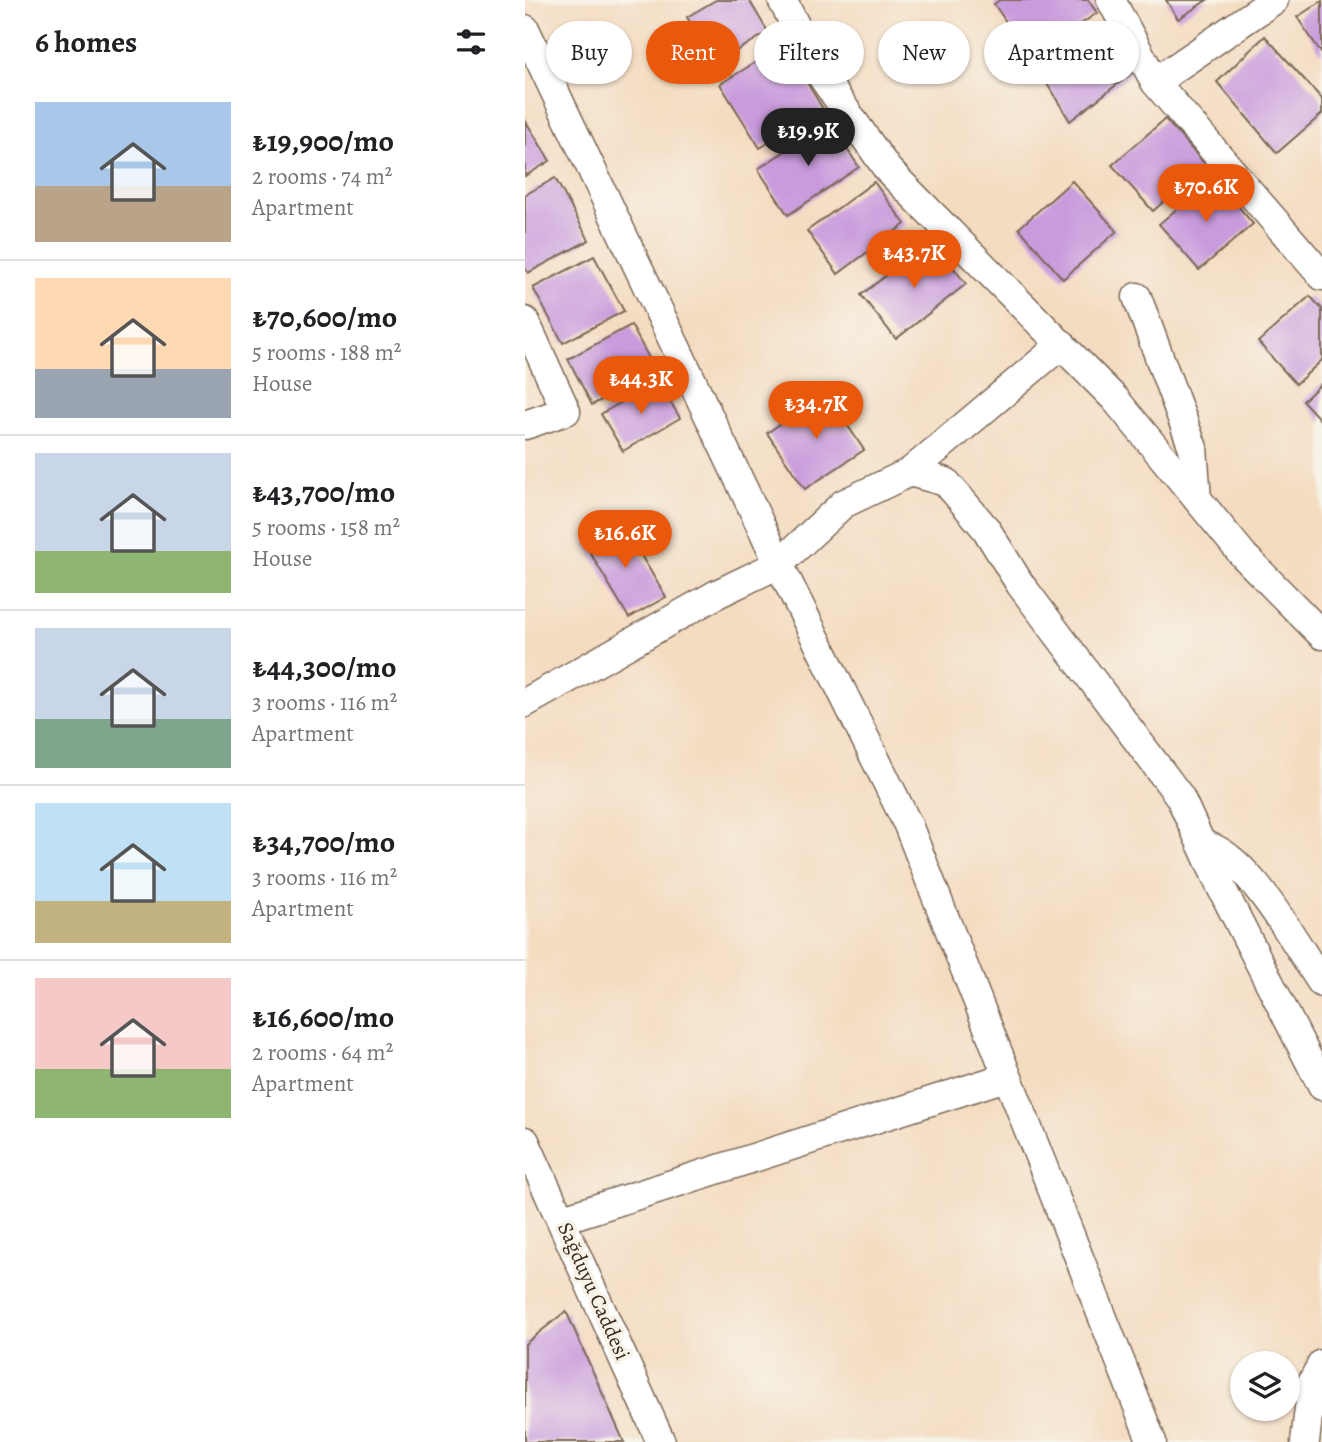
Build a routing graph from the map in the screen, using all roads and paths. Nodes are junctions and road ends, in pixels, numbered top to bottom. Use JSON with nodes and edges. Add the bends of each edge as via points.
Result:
{"nodes":[{"id":1,"x":782,"y":0,"type":"edge"},
{"id":2,"x":1111,"y":0,"type":"edge"},
{"id":3,"x":1274,"y":0,"type":"edge"},
{"id":4,"x":525,"y":29,"type":"edge"},
{"id":5,"x":1155,"y":82,"type":"junction"},
{"id":6,"x":1322,"y":276,"type":"edge"},
{"id":7,"x":1137,"y":297,"type":"dead end"},
{"id":8,"x":525,"y":321,"type":"edge"},
{"id":9,"x":1062,"y":344,"type":"junction"},
{"id":10,"x":525,"y":425,"type":"edge"},
{"id":11,"x":910,"y":472,"type":"junction"},
{"id":12,"x":1197,"y":499,"type":"junction"},
{"id":13,"x":779,"y":564,"type":"junction"},
{"id":14,"x":1322,"y":635,"type":"edge"},
{"id":15,"x":525,"y":703,"type":"edge"},
{"id":16,"x":1203,"y":845,"type":"junction"},
{"id":17,"x":1322,"y":984,"type":"edge"},
{"id":18,"x":1006,"y":1077,"type":"junction"},
{"id":19,"x":1322,"y":1086,"type":"edge"},
{"id":20,"x":525,"y":1141,"type":"edge"},
{"id":21,"x":563,"y":1219,"type":"junction"},
{"id":22,"x":1322,"y":1364,"type":"edge"},
{"id":23,"x":661,"y":1442,"type":"edge"},
{"id":24,"x":1152,"y":1442,"type":"edge"},
{"id":25,"x":1305,"y":1442,"type":"edge"}],
"edges":[{"from":1,"to":9,"type":"street","via":[[823,78],[888,170]]},
{"from":2,"to":5,"type":"street"},
{"from":3,"to":5,"type":"street"},
{"from":4,"to":13,"type":"street"},
{"from":5,"to":6,"type":"street"},
{"from":7,"to":12,"type":"street","via":[[1193,448]]},
{"from":8,"to":10,"type":"street","via":[[566,411]]},
{"from":9,"to":11,"type":"street"},
{"from":9,"to":12,"type":"street","via":[[1115,399]]},
{"from":11,"to":13,"type":"street","via":[[843,504]]},
{"from":11,"to":16,"type":"street","via":[[946,482],[986,529],[1020,584],[1179,797]]},
{"from":12,"to":14,"type":"street","via":[[1244,556]]},
{"from":13,"to":15,"type":"street"},
{"from":13,"to":18,"type":"street","via":[[908,825]]},
{"from":16,"to":17,"type":"street","via":[[1229,855],[1251,878]]},
{"from":16,"to":19,"type":"street"},
{"from":18,"to":21,"type":"street"},
{"from":18,"to":24,"type":"street"},
{"from":20,"to":21,"type":"street","name":"Sağduyu Caddesi"},
{"from":21,"to":23,"type":"street","name":"Sağduyu Caddesi"},
{"from":22,"to":25,"type":"street","via":[[1312,1382]]}]}
